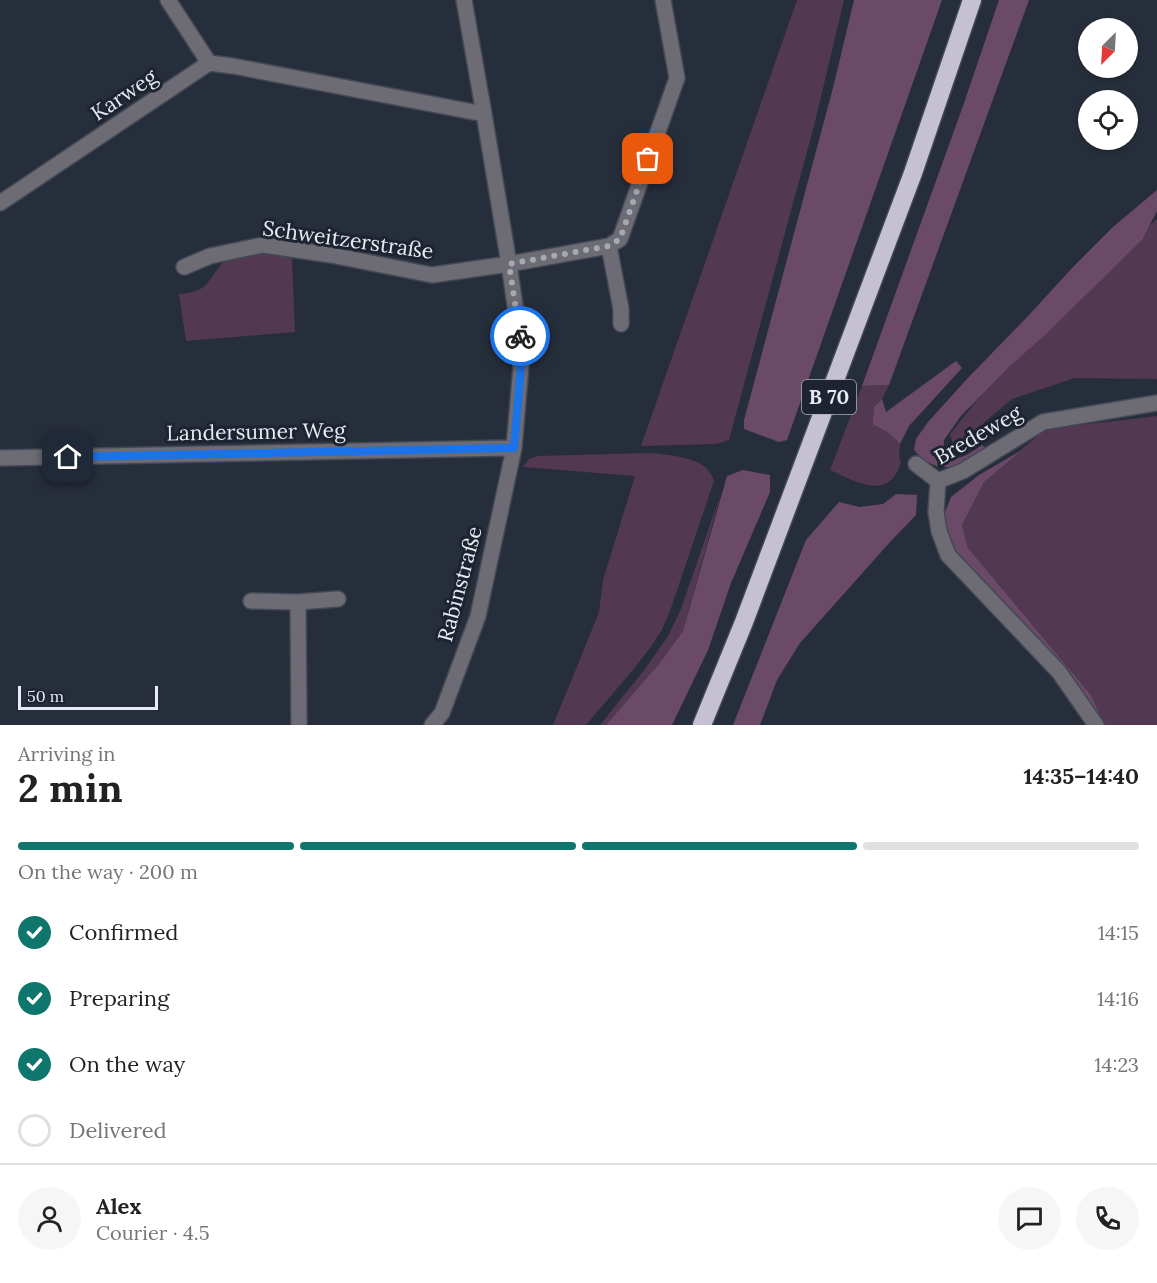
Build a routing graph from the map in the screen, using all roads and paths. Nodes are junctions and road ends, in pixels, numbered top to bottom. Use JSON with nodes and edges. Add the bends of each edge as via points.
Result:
{"nodes":[{"id":1,"x":168,"y":0,"type":"edge"},
{"id":2,"x":464,"y":0,"type":"edge"},
{"id":3,"x":663,"y":0,"type":"edge"},
{"id":4,"x":972,"y":0,"type":"edge"},
{"id":5,"x":209,"y":63,"type":"junction"},
{"id":6,"x":484,"y":114,"type":"junction"},
{"id":7,"x":0,"y":203,"type":"edge"},
{"id":8,"x":609,"y":246,"type":"junction"},
{"id":9,"x":509,"y":264,"type":"junction"},
{"id":10,"x":184,"y":267,"type":"dead end"},
{"id":11,"x":621,"y":324,"type":"dead end"},
{"id":12,"x":1157,"y":403,"type":"edge"},
{"id":13,"x":514,"y":448,"type":"junction"},
{"id":14,"x":0,"y":458,"type":"edge"},
{"id":15,"x":916,"y":464,"type":"dead end"},
{"id":16,"x":938,"y":481,"type":"junction"},
{"id":17,"x":338,"y":599,"type":"dead end"},
{"id":18,"x":251,"y":600,"type":"dead end"},
{"id":19,"x":298,"y":602,"type":"junction"},
{"id":20,"x":298,"y":725,"type":"edge"},
{"id":21,"x":432,"y":725,"type":"edge"},
{"id":22,"x":702,"y":725,"type":"edge"},
{"id":23,"x":1096,"y":725,"type":"edge"}],
"edges":[{"from":1,"to":5,"type":"street"},
{"from":2,"to":6,"type":"street"},
{"from":3,"to":8,"type":"street","via":[[677,78],[620,239]]},
{"from":4,"to":22,"type":"highway","number":"B 70","via":[[909,184]]},
{"from":5,"to":6,"type":"street"},
{"from":5,"to":7,"type":"street","name":"Karweg"},
{"from":6,"to":9,"type":"street"},
{"from":8,"to":9,"type":"street","name":"Schweitzerstraße"},
{"from":8,"to":11,"type":"street"},
{"from":9,"to":10,"type":"street","name":"Schweitzerstraße","via":[[432,275],[263,245],[210,256]]},
{"from":9,"to":13,"type":"street","via":[[522,354]]},
{"from":12,"to":16,"type":"street","name":"Bredeweg","via":[[1043,422],[963,471]]},
{"from":13,"to":14,"type":"street","name":"Landersumer Weg"},
{"from":13,"to":21,"type":"street","name":"Rabinstraße","via":[[478,616],[442,712]]},
{"from":15,"to":16,"type":"street"},
{"from":16,"to":23,"type":"street","name":"Bredeweg","via":[[936,512],[948,555],[1059,672]]},
{"from":17,"to":19,"type":"street"},
{"from":18,"to":19,"type":"street"},
{"from":19,"to":20,"type":"street"}]}
